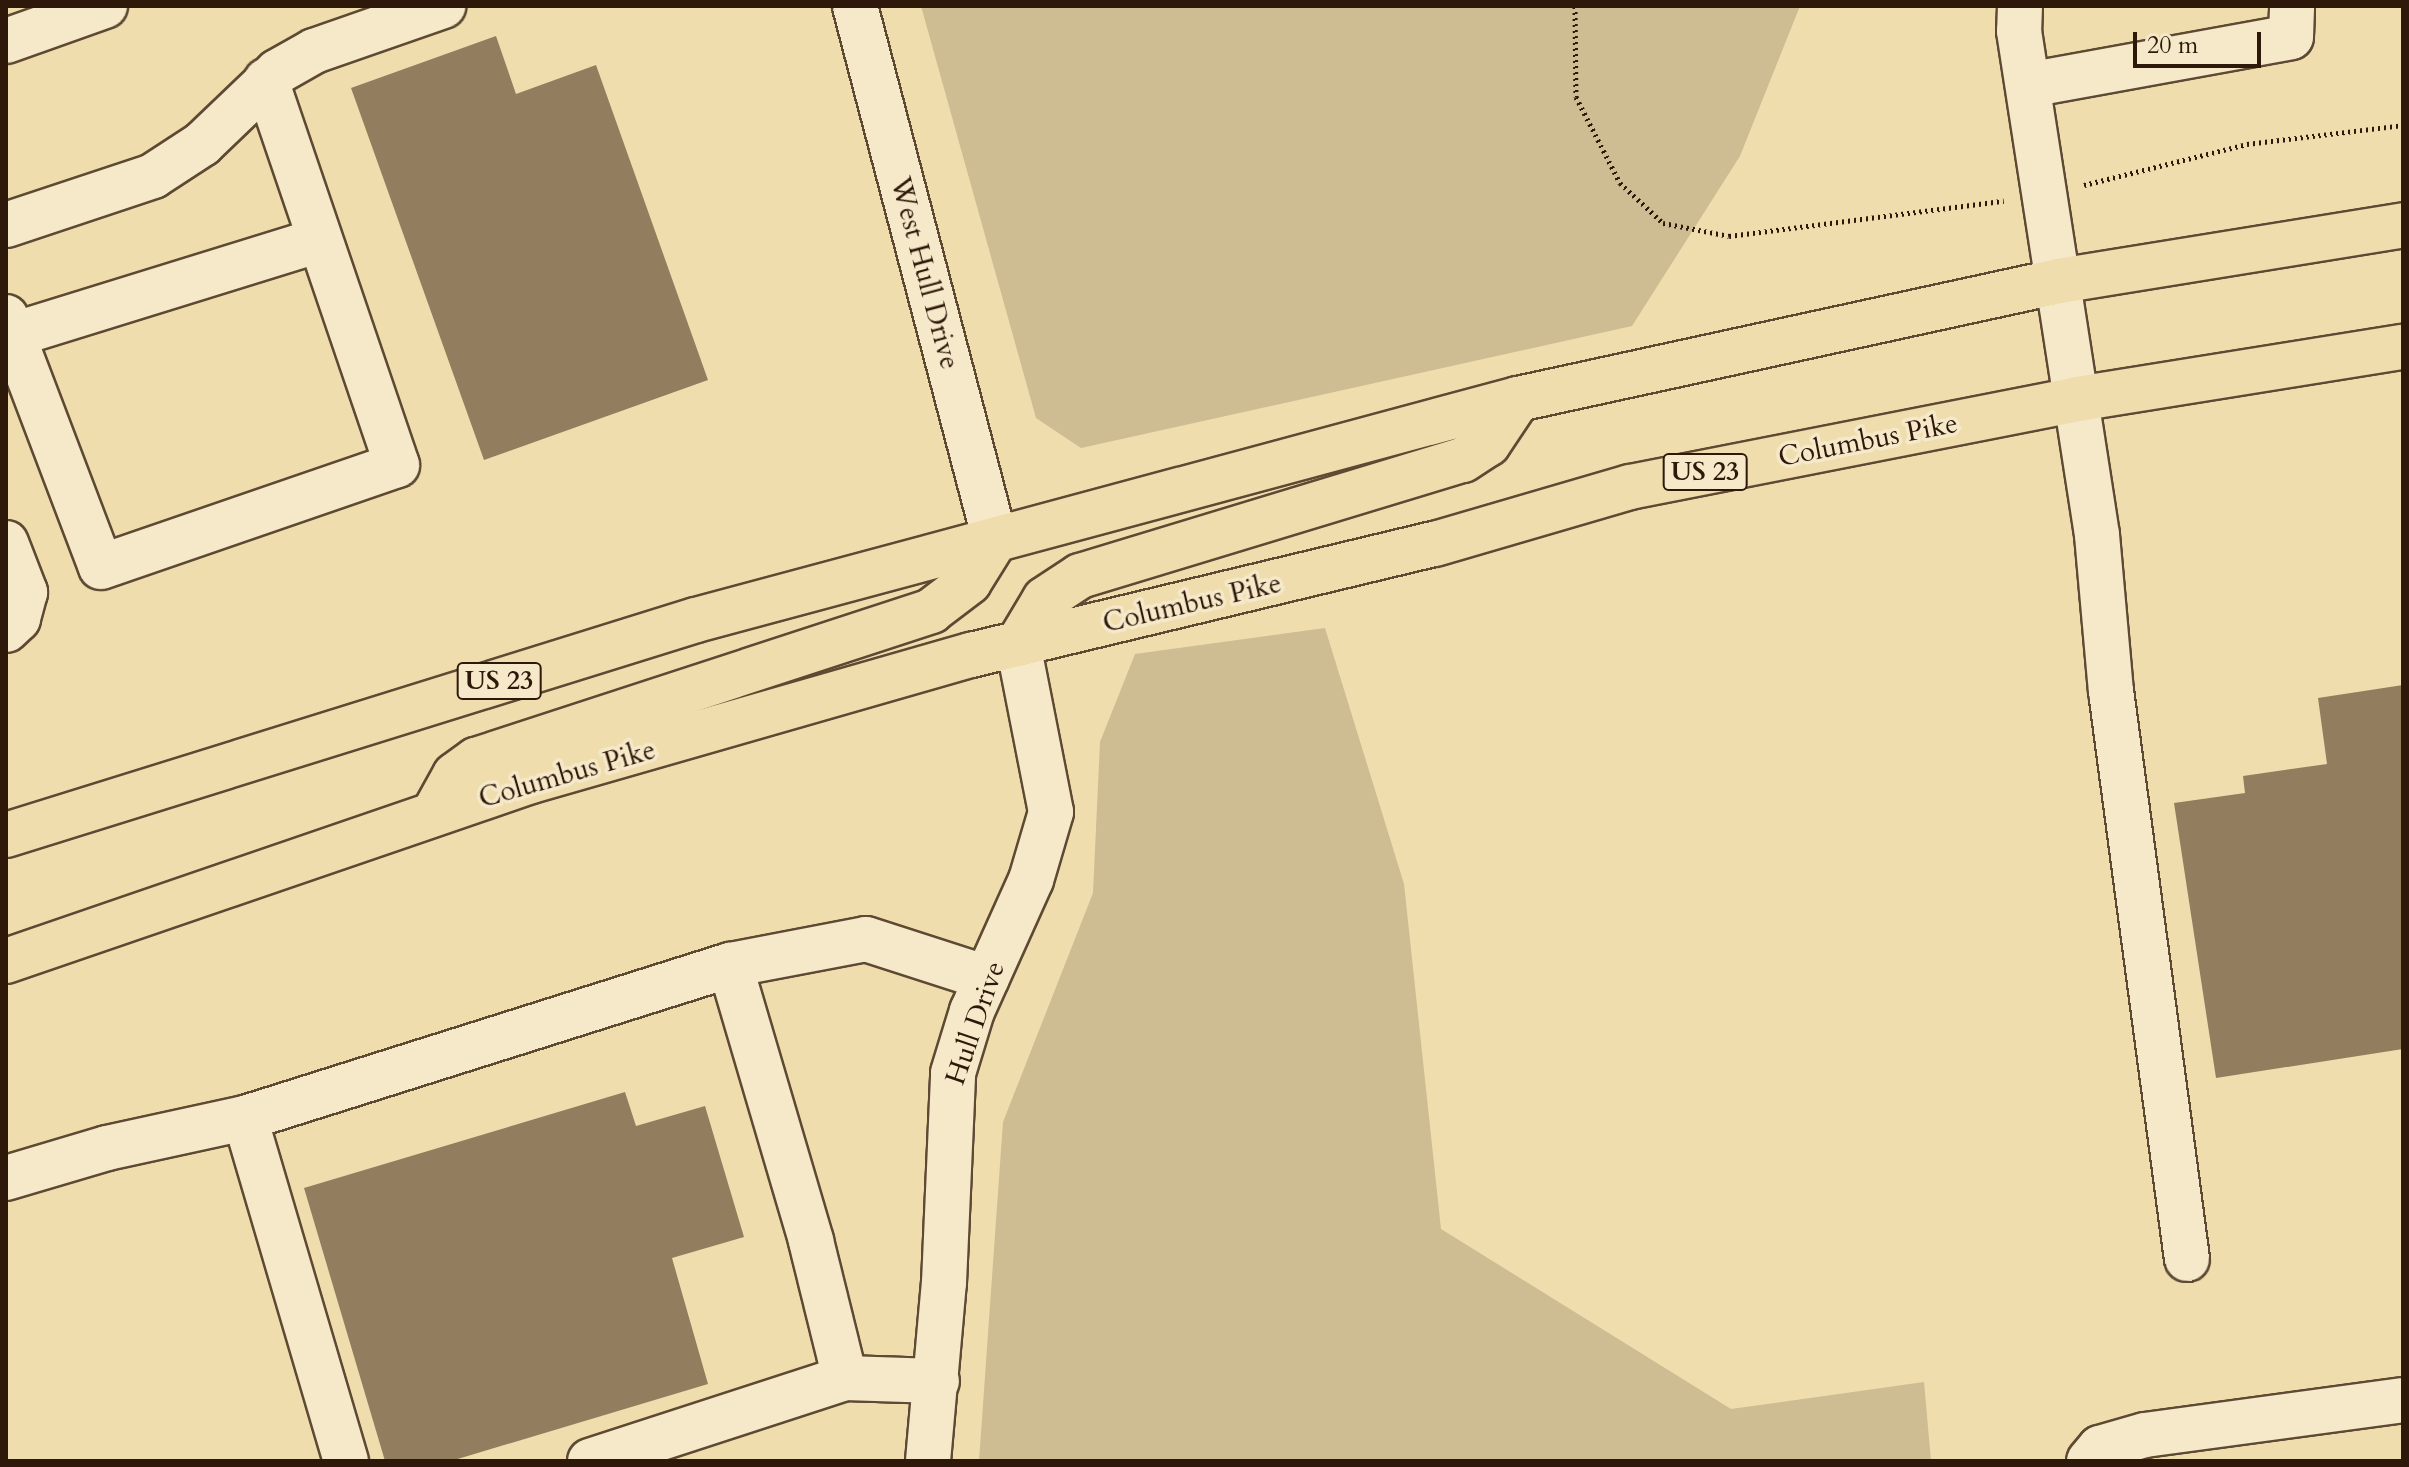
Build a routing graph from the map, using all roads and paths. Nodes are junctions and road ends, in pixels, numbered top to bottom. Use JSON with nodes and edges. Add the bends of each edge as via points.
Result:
{"nodes":[{"id":1,"x":105,"y":6,"type":"edge"},
{"id":2,"x":443,"y":6,"type":"edge"},
{"id":3,"x":855,"y":6,"type":"edge"},
{"id":4,"x":1575,"y":6,"type":"edge"},
{"id":5,"x":2020,"y":6,"type":"edge"},
{"id":6,"x":2292,"y":6,"type":"edge"},
{"id":7,"x":360,"y":20,"type":"edge"},
{"id":8,"x":6,"y":41,"type":"edge"},
{"id":9,"x":266,"y":81,"type":"junction"},
{"id":10,"x":2028,"y":85,"type":"junction"},
{"id":11,"x":2403,"y":125,"type":"edge"},
{"id":12,"x":2045,"y":195,"type":"junction"},
{"id":13,"x":6,"y":225,"type":"edge"},
{"id":14,"x":2403,"y":225,"type":"edge"},
{"id":15,"x":320,"y":240,"type":"junction"},
{"id":16,"x":2059,"y":281,"type":"junction"},
{"id":17,"x":9,"y":326,"type":"edge"},
{"id":18,"x":2403,"y":347,"type":"edge"},
{"id":19,"x":1518,"y":399,"type":"junction"},
{"id":20,"x":2077,"y":399,"type":"junction"},
{"id":21,"x":995,"y":540,"type":"junction"},
{"id":22,"x":6,"y":543,"type":"edge"},
{"id":23,"x":6,"y":630,"type":"edge"},
{"id":24,"x":1018,"y":644,"type":"junction"},
{"id":25,"x":434,"y":813,"type":"junction"},
{"id":26,"x":6,"y":835,"type":"edge"},
{"id":27,"x":6,"y":961,"type":"edge"},
{"id":28,"x":730,"y":965,"type":"junction"},
{"id":29,"x":987,"y":978,"type":"junction"},
{"id":30,"x":245,"y":1118,"type":"junction"},
{"id":31,"x":6,"y":1178,"type":"edge"},
{"id":32,"x":2187,"y":1259,"type":"dead end"},
{"id":33,"x":845,"y":1378,"type":"junction"},
{"id":34,"x":937,"y":1381,"type":"junction"},
{"id":35,"x":2403,"y":1400,"type":"edge"},
{"id":36,"x":346,"y":1461,"type":"edge"},
{"id":37,"x":590,"y":1461,"type":"edge"},
{"id":38,"x":928,"y":1461,"type":"edge"},
{"id":39,"x":2089,"y":1461,"type":"edge"}],
"edges":[{"from":1,"to":8,"type":"street"},
{"from":2,"to":7,"type":"street"},
{"from":3,"to":21,"type":"street","name":"West Hull Drive"},
{"from":4,"to":12,"type":"path","via":[[1576,97],[1620,183],[1663,223],[1729,236]]},
{"from":5,"to":10,"type":"street"},
{"from":6,"to":10,"type":"street","via":[[2291,37]]},
{"from":7,"to":9,"type":"street"},
{"from":9,"to":13,"type":"street","via":[[202,144],[153,176]]},
{"from":9,"to":15,"type":"street"},
{"from":10,"to":12,"type":"street"},
{"from":11,"to":12,"type":"path","via":[[2247,144]]},
{"from":12,"to":16,"type":"street"},
{"from":14,"to":16,"type":"highway","number":"US 23"},
{"from":15,"to":17,"type":"street"},
{"from":15,"to":17,"type":"street","via":[[397,465],[101,567]]},
{"from":16,"to":19,"type":"highway","number":"US 23"},
{"from":16,"to":20,"type":"street"},
{"from":18,"to":20,"type":"highway","name":"Columbus Pike","number":"US 23"},
{"from":19,"to":21,"type":"highway","number":"US 23"},
{"from":19,"to":24,"type":"highway","via":[[1488,444],[1463,460],[1080,576],[1045,599]]},
{"from":20,"to":24,"type":"highway","name":"Columbus Pike","number":"US 23","via":[[1630,487],[1435,544]]},
{"from":20,"to":32,"type":"street"},
{"from":21,"to":25,"type":"highway","via":[[969,582],[931,611],[476,760],[455,775]]},
{"from":21,"to":26,"type":"highway","number":"US 23","via":[[696,620]]},
{"from":22,"to":23,"type":"street","via":[[25,592],[18,619]]},
{"from":24,"to":25,"type":"highway","name":"Columbus Pike","number":"US 23"},
{"from":24,"to":29,"type":"street","name":"Hull Drive","via":[[1051,812],[1031,880]]},
{"from":25,"to":27,"type":"highway","name":"Columbus Pike","number":"US 23","via":[[312,860]]},
{"from":28,"to":29,"type":"street","via":[[866,939]]},
{"from":28,"to":30,"type":"street"},
{"from":28,"to":33,"type":"street"},
{"from":29,"to":34,"type":"street","name":"Hull Drive","via":[[949,1098]]},
{"from":30,"to":31,"type":"street","via":[[107,1148]]},
{"from":30,"to":36,"type":"street"},
{"from":33,"to":34,"type":"street"},
{"from":33,"to":37,"type":"street"},
{"from":34,"to":38,"type":"street","name":"Hull Drive"},
{"from":35,"to":39,"type":"street","via":[[2145,1435],[2100,1448]]}]}
